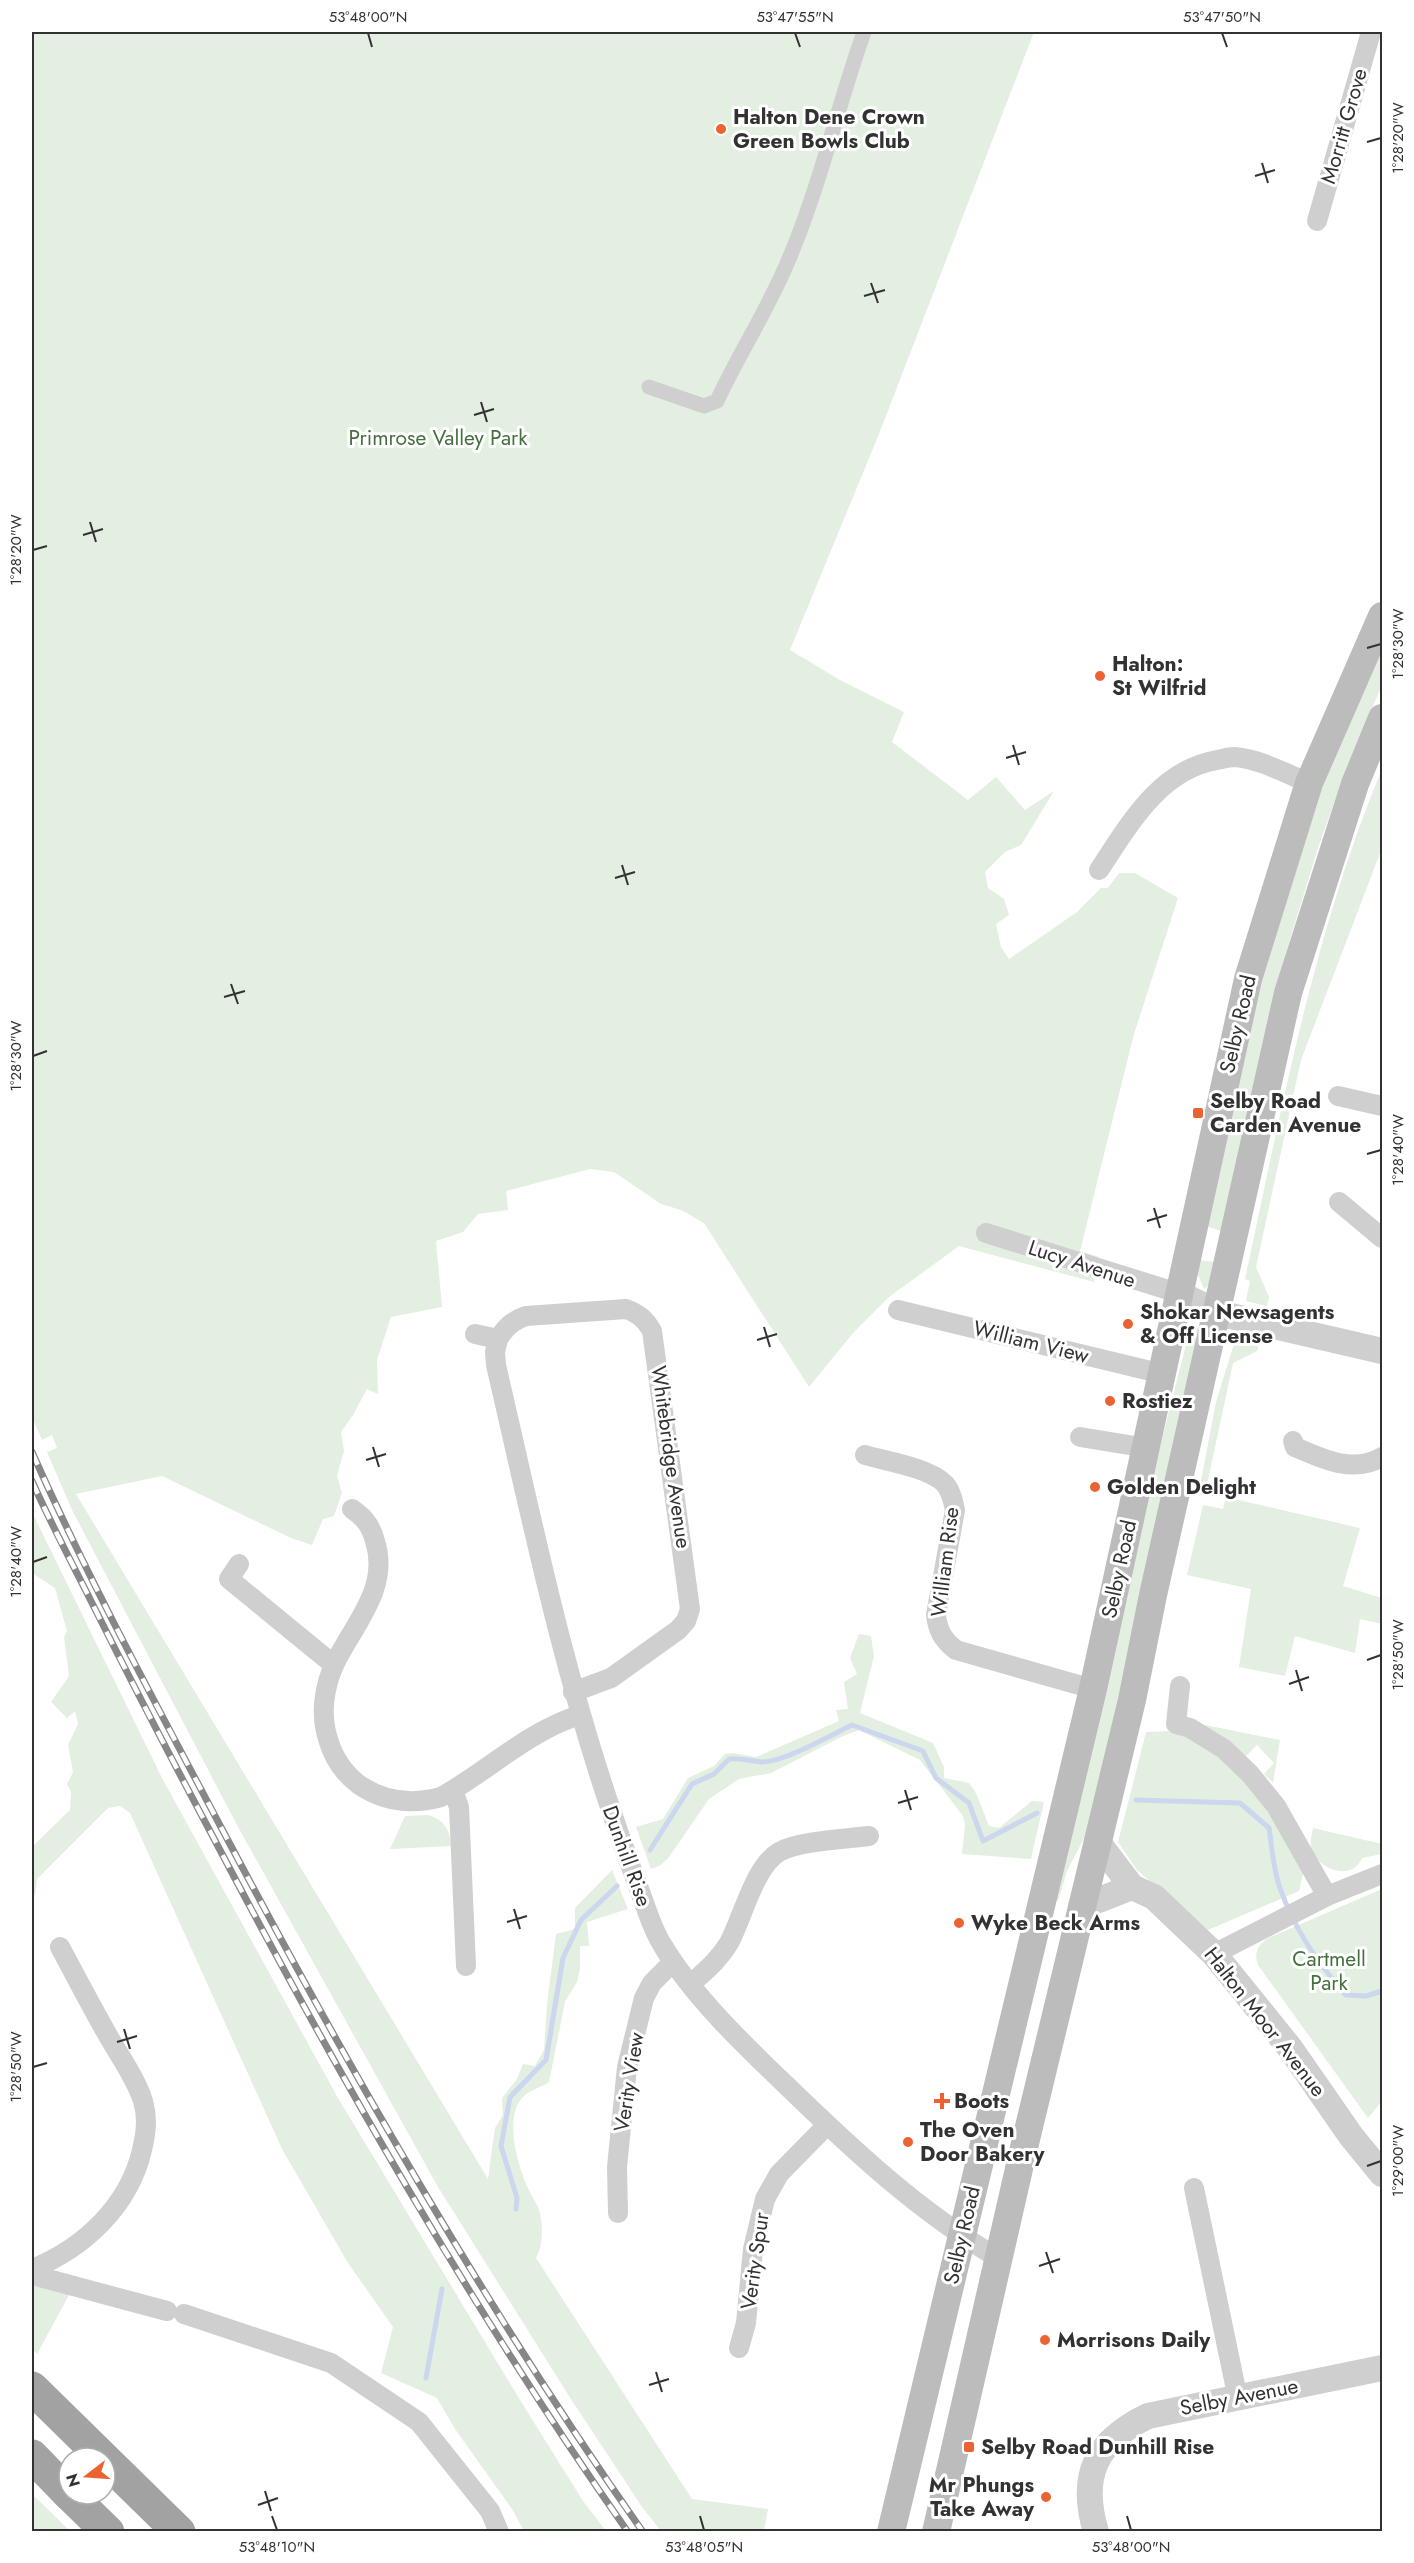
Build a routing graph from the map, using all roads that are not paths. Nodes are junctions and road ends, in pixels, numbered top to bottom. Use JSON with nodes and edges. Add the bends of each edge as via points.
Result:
{"nodes":[{"id":1,"x":864,"y":32,"type":"edge"},
{"id":2,"x":1371,"y":32,"type":"edge"},
{"id":3,"x":1317,"y":221,"type":"dead end"},
{"id":4,"x":649,"y":387,"type":"dead end"},
{"id":5,"x":1382,"y":617,"type":"edge"},
{"id":6,"x":1383,"y":718,"type":"edge"},
{"id":7,"x":1309,"y":783,"type":"junction"},
{"id":8,"x":1099,"y":870,"type":"dead end"},
{"id":9,"x":1338,"y":1096,"type":"dead end"},
{"id":10,"x":1383,"y":1106,"type":"edge"},
{"id":11,"x":1340,"y":1202,"type":"dead end"},
{"id":12,"x":986,"y":1233,"type":"dead end"},
{"id":13,"x":1383,"y":1238,"type":"edge"},
{"id":14,"x":1178,"y":1293,"type":"junction"},
{"id":15,"x":898,"y":1310,"type":"dead end"},
{"id":16,"x":1218,"y":1313,"type":"junction"},
{"id":17,"x":475,"y":1334,"type":"dead end"},
{"id":18,"x":498,"y":1340,"type":"junction"},
{"id":19,"x":1383,"y":1351,"type":"edge"},
{"id":20,"x":1163,"y":1374,"type":"junction"},
{"id":21,"x":1080,"y":1437,"type":"dead end"},
{"id":22,"x":1293,"y":1441,"type":"dead end"},
{"id":23,"x":1147,"y":1448,"type":"junction"},
{"id":24,"x":865,"y":1455,"type":"dead end"},
{"id":25,"x":1383,"y":1457,"type":"edge"},
{"id":26,"x":352,"y":1509,"type":"dead end"},
{"id":27,"x":239,"y":1564,"type":"dead end"},
{"id":28,"x":334,"y":1665,"type":"junction"},
{"id":29,"x":1180,"y":1686,"type":"dead end"},
{"id":30,"x":1093,"y":1689,"type":"junction"},
{"id":31,"x":573,"y":1692,"type":"junction"},
{"id":32,"x":580,"y":1715,"type":"junction"},
{"id":33,"x":453,"y":1791,"type":"junction"},
{"id":34,"x":869,"y":1836,"type":"dead end"},
{"id":35,"x":1097,"y":1841,"type":"junction"},
{"id":36,"x":1383,"y":1874,"type":"edge"},
{"id":37,"x":1132,"y":1887,"type":"junction"},
{"id":38,"x":1328,"y":1896,"type":"junction"},
{"id":39,"x":1081,"y":1907,"type":"junction"},
{"id":40,"x":60,"y":1947,"type":"dead end"},
{"id":41,"x":1214,"y":1954,"type":"junction"},
{"id":42,"x":674,"y":1962,"type":"junction"},
{"id":43,"x":466,"y":1965,"type":"dead end"},
{"id":44,"x":691,"y":1984,"type":"junction"},
{"id":45,"x":827,"y":2125,"type":"junction"},
{"id":46,"x":1383,"y":2174,"type":"edge"},
{"id":47,"x":1194,"y":2188,"type":"dead end"},
{"id":48,"x":618,"y":2213,"type":"dead end"},
{"id":49,"x":962,"y":2237,"type":"junction"},
{"id":50,"x":998,"y":2258,"type":"junction"},
{"id":51,"x":32,"y":2271,"type":"edge"},
{"id":52,"x":739,"y":2348,"type":"dead end"},
{"id":53,"x":1383,"y":2368,"type":"edge"},
{"id":54,"x":32,"y":2388,"type":"edge"},
{"id":55,"x":1238,"y":2399,"type":"junction"},
{"id":56,"x":32,"y":2456,"type":"edge"},
{"id":57,"x":57,"y":2482,"type":"edge"},
{"id":58,"x":81,"y":2506,"type":"edge"},
{"id":59,"x":108,"y":2532,"type":"edge"},
{"id":60,"x":179,"y":2532,"type":"edge"},
{"id":61,"x":499,"y":2532,"type":"edge"},
{"id":62,"x":891,"y":2532,"type":"edge"},
{"id":63,"x":936,"y":2532,"type":"edge"},
{"id":64,"x":1096,"y":2532,"type":"edge"}],
"edges":[{"from":1,"to":4,"type":"street","via":[[813,199],[790,256],[717,402],[704,406]]},
{"from":2,"to":3,"type":"street","name":"Morritt Grove"},
{"from":5,"to":7,"type":"main road","name":"Selby Road"},
{"from":6,"to":16,"type":"main road","name":"Selby Road","via":[[1355,784],[1288,993]]},
{"from":7,"to":8,"type":"street","via":[[1235,757],[1203,763],[1169,780],[1138,812]]},
{"from":7,"to":14,"type":"main road","name":"Selby Road","via":[[1248,979]]},
{"from":9,"to":10,"type":"street"},
{"from":11,"to":13,"type":"street"},
{"from":12,"to":14,"type":"street","name":"Lucy Avenue"},
{"from":14,"to":16,"type":"street"},
{"from":14,"to":20,"type":"main road","name":"Selby Road"},
{"from":15,"to":20,"type":"street","name":"William View"},
{"from":16,"to":19,"type":"street"},
{"from":16,"to":35,"type":"main road","name":"Selby Road"},
{"from":17,"to":18,"type":"street"},
{"from":18,"to":31,"type":"street","name":"Dunhill Rise","via":[[496,1365]]},
{"from":18,"to":31,"type":"street","name":"Whitebridge Avenue","via":[[514,1320],[526,1316],[626,1309],[637,1313],[652,1331],[690,1609],[678,1630],[621,1671]]},
{"from":20,"to":23,"type":"main road","name":"Selby Road"},
{"from":21,"to":23,"type":"street"},
{"from":22,"to":25,"type":"street","via":[[1295,1447],[1327,1462],[1356,1465]]},
{"from":23,"to":30,"type":"main road","name":"Selby Road"},
{"from":24,"to":30,"type":"street","name":"William Rise","via":[[934,1475],[952,1496],[955,1510],[936,1615],[945,1641],[956,1650]]},
{"from":26,"to":28,"type":"street","via":[[371,1528],[379,1572],[373,1598]]},
{"from":27,"to":28,"type":"street","via":[[229,1579]]},
{"from":28,"to":33,"type":"street","via":[[323,1716],[330,1746],[345,1771],[368,1790],[396,1801],[427,1801]]},
{"from":29,"to":38,"type":"street","via":[[1176,1724],[1224,1749],[1250,1774],[1276,1806]]},
{"from":30,"to":49,"type":"main road","name":"Selby Road"},
{"from":31,"to":32,"type":"street","name":"Dunhill Rise"},
{"from":32,"to":33,"type":"street","via":[[540,1732]]},
{"from":32,"to":42,"type":"street","name":"Dunhill Rise","via":[[645,1906],[661,1944]]},
{"from":33,"to":43,"type":"street","via":[[459,1807]]},
{"from":34,"to":44,"type":"street","via":[[791,1846],[773,1856],[761,1872],[727,1946]]},
{"from":35,"to":37,"type":"street","name":"Halton Moor Avenue"},
{"from":35,"to":39,"type":"main road","name":"Selby Road"},
{"from":36,"to":38,"type":"street"},
{"from":37,"to":39,"type":"street"},
{"from":37,"to":41,"type":"street","name":"Halton Moor Avenue","via":[[1154,1898]]},
{"from":38,"to":41,"type":"street"},
{"from":39,"to":50,"type":"main road","name":"Selby Road"},
{"from":40,"to":51,"type":"street","via":[[143,2101],[147,2128],[127,2193],[85,2239]]},
{"from":41,"to":46,"type":"street","name":"Halton Moor Avenue","via":[[1290,2048],[1351,2136]]},
{"from":42,"to":44,"type":"street","name":"Dunhill Rise"},
{"from":42,"to":48,"type":"street","name":"Verity View","via":[[652,1983],[644,1998],[627,2067],[617,2167]]},
{"from":44,"to":45,"type":"street","name":"Dunhill Rise","via":[[754,2054]]},
{"from":45,"to":49,"type":"street","name":"Dunhill Rise","via":[[915,2202]]},
{"from":45,"to":52,"type":"street","name":"Verity Spur","via":[[779,2174],[765,2199],[753,2248],[746,2323]]},
{"from":47,"to":55,"type":"street"},
{"from":49,"to":50,"type":"street","name":"Dunhill Rise"},
{"from":49,"to":62,"type":"main road","name":"Selby Road"},
{"from":50,"to":63,"type":"main road","name":"Selby Road"},
{"from":51,"to":61,"type":"street","via":[[40,2277],[176,2312],[331,2362],[419,2422],[489,2511]]},
{"from":53,"to":55,"type":"street","name":"Selby Avenue"},
{"from":54,"to":60,"type":"highway"},
{"from":55,"to":64,"type":"street","name":"Selby Avenue","via":[[1148,2416],[1124,2427],[1105,2446],[1093,2470],[1089,2497]]},
{"from":56,"to":57,"type":"highway"},
{"from":58,"to":59,"type":"highway"}]}
